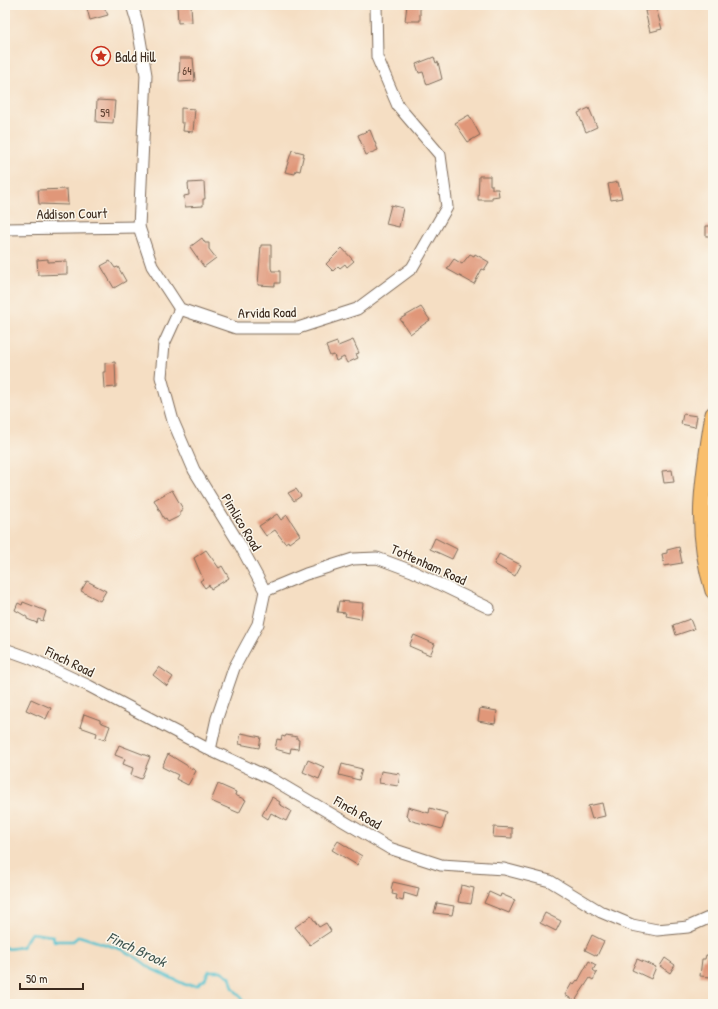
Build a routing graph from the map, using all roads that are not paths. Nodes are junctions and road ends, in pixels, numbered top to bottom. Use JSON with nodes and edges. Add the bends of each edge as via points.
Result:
{"nodes":[{"id":1,"x":132,"y":5,"type":"edge"},
{"id":2,"x":376,"y":5,"type":"edge"},
{"id":3,"x":139,"y":226,"type":"junction"},
{"id":4,"x":5,"y":229,"type":"edge"},
{"id":5,"x":180,"y":309,"type":"junction"},
{"id":6,"x":713,"y":414,"type":"edge"},
{"id":7,"x":702,"y":486,"type":"junction"},
{"id":8,"x":713,"y":529,"type":"edge"},
{"id":9,"x":713,"y":591,"type":"edge"},
{"id":10,"x":265,"y":592,"type":"junction"},
{"id":11,"x":489,"y":608,"type":"dead end"},
{"id":12,"x":5,"y":649,"type":"edge"},
{"id":13,"x":210,"y":750,"type":"junction"},
{"id":14,"x":713,"y":916,"type":"edge"}],
"edges":[{"from":1,"to":3,"type":"street","via":[[146,74]]},
{"from":2,"to":5,"type":"street","name":"Arvida Road","via":[[377,57],[398,106],[440,155],[448,207],[412,268],[357,309],[298,328],[236,328]]},
{"from":3,"to":4,"type":"street","name":"Addison Court"},
{"from":3,"to":5,"type":"street","via":[[152,266]]},
{"from":5,"to":10,"type":"street","name":"Pimlico Road","via":[[164,344],[161,377],[173,422],[194,470],[240,545]]},
{"from":6,"to":7,"type":"main road"},
{"from":7,"to":8,"type":"street"},
{"from":7,"to":9,"type":"main road","via":[[701,526],[708,575]]},
{"from":10,"to":11,"type":"street","name":"Tottenham Road","via":[[306,574],[353,559],[377,558],[412,571]]},
{"from":10,"to":13,"type":"street","via":[[258,624],[234,668],[219,711]]},
{"from":12,"to":13,"type":"street","name":"Finch Road","via":[[89,686]]},
{"from":13,"to":14,"type":"street","name":"Finch Road","via":[[272,779],[389,848],[442,864],[504,869],[550,880],[601,912],[632,925],[657,930],[688,927]]}]}
